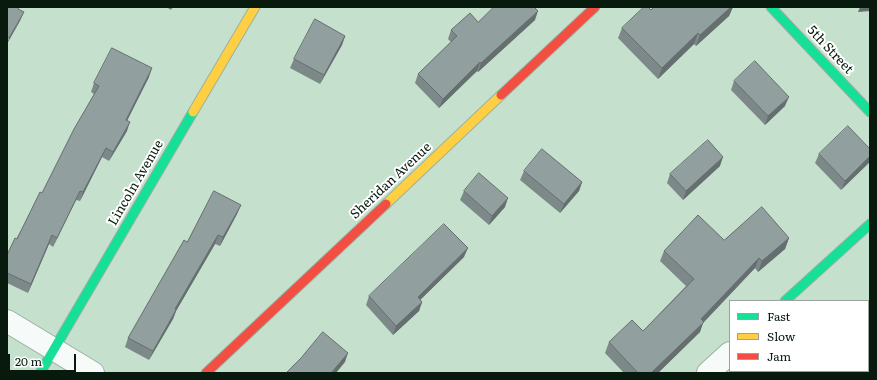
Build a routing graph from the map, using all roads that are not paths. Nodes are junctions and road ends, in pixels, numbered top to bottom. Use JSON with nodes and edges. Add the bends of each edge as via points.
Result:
{"nodes":[{"id":1,"x":255,"y":7,"type":"edge"},
{"id":2,"x":595,"y":7,"type":"edge"},
{"id":3,"x":771,"y":7,"type":"edge"},
{"id":4,"x":870,"y":112,"type":"edge"},
{"id":5,"x":870,"y":224,"type":"edge"},
{"id":6,"x":786,"y":300,"type":"edge"},
{"id":7,"x":7,"y":321,"type":"edge"},
{"id":8,"x":54,"y":348,"type":"junction"},
{"id":9,"x":729,"y":354,"type":"edge"},
{"id":10,"x":40,"y":373,"type":"edge"},
{"id":11,"x":93,"y":373,"type":"edge"},
{"id":12,"x":206,"y":373,"type":"edge"},
{"id":13,"x":708,"y":373,"type":"edge"}],
"edges":[{"from":1,"to":8,"type":"street","name":"Lincoln Avenue"},
{"from":2,"to":12,"type":"street","name":"Sheridan Avenue"},
{"from":3,"to":4,"type":"street","name":"5th Street"},
{"from":5,"to":6,"type":"street"},
{"from":7,"to":8,"type":"street"},
{"from":8,"to":10,"type":"street","name":"Lincoln Avenue"},
{"from":8,"to":11,"type":"street"},
{"from":9,"to":13,"type":"street"}]}
